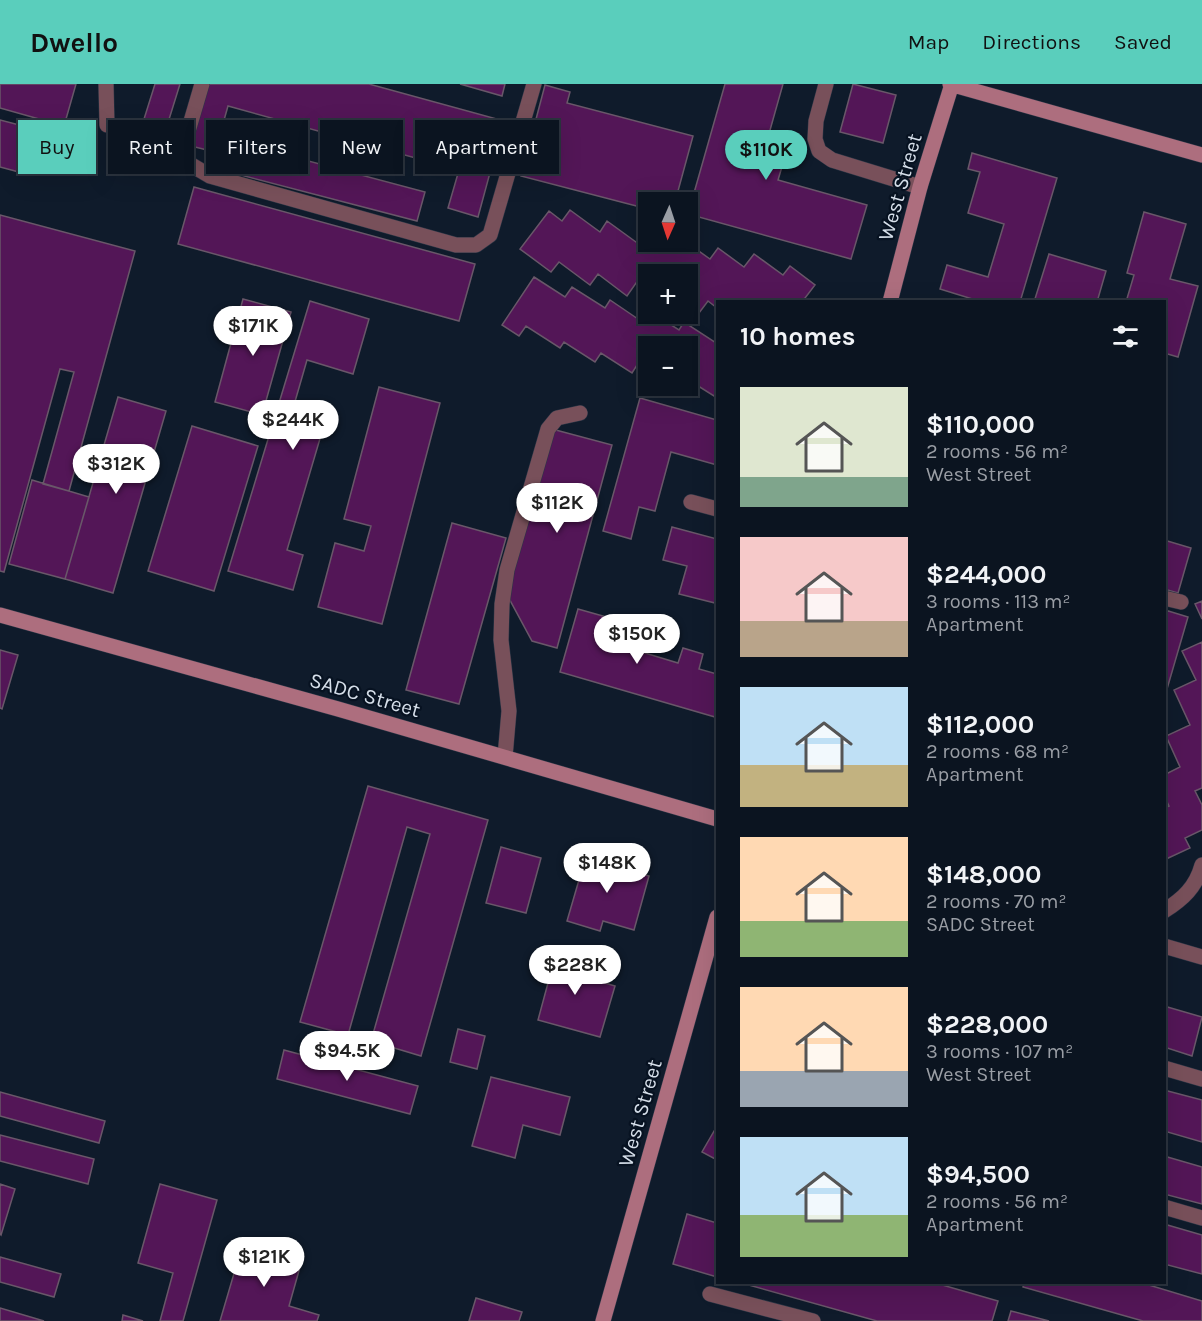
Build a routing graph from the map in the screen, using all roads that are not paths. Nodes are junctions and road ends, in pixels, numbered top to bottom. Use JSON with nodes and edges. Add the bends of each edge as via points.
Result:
{"nodes":[{"id":1,"x":106,"y":84,"type":"edge"},
{"id":2,"x":202,"y":84,"type":"edge"},
{"id":3,"x":534,"y":84,"type":"edge"},
{"id":4,"x":826,"y":84,"type":"edge"},
{"id":5,"x":951,"y":84,"type":"edge"},
{"id":6,"x":107,"y":125,"type":"dead end"},
{"id":7,"x":1202,"y":155,"type":"edge"},
{"id":8,"x":920,"y":187,"type":"junction"},
{"id":9,"x":891,"y":300,"type":"edge"},
{"id":10,"x":580,"y":413,"type":"dead end"},
{"id":11,"x":691,"y":502,"type":"dead end"},
{"id":12,"x":716,"y":509,"type":"edge"},
{"id":13,"x":1166,"y":598,"type":"edge"},
{"id":14,"x":1181,"y":602,"type":"dead end"},
{"id":15,"x":0,"y":615,"type":"edge"},
{"id":16,"x":505,"y":757,"type":"junction"},
{"id":17,"x":716,"y":819,"type":"edge"},
{"id":18,"x":1202,"y":865,"type":"edge"},
{"id":19,"x":1166,"y":909,"type":"edge"},
{"id":20,"x":716,"y":921,"type":"edge"},
{"id":21,"x":1166,"y":947,"type":"edge"},
{"id":22,"x":1202,"y":957,"type":"edge"},
{"id":23,"x":1166,"y":1069,"type":"edge"},
{"id":24,"x":1202,"y":1079,"type":"edge"},
{"id":25,"x":1166,"y":1208,"type":"edge"},
{"id":26,"x":1202,"y":1218,"type":"edge"},
{"id":27,"x":710,"y":1294,"type":"dead end"},
{"id":28,"x":603,"y":1321,"type":"edge"},
{"id":29,"x":813,"y":1321,"type":"edge"}],
"edges":[{"from":1,"to":6,"type":"street"},
{"from":2,"to":3,"type":"street","via":[[182,152],[183,160],[210,176],[456,244],[476,245],[490,235]]},
{"from":4,"to":8,"type":"street","via":[[816,121],[819,151],[832,160]]},
{"from":5,"to":7,"type":"main road"},
{"from":5,"to":8,"type":"main road","name":"West Street"},
{"from":8,"to":9,"type":"main road","name":"West Street"},
{"from":10,"to":16,"type":"street","via":[[557,418],[548,429],[507,570],[501,640],[509,711]]},
{"from":11,"to":12,"type":"street"},
{"from":13,"to":14,"type":"street"},
{"from":15,"to":16,"type":"main road","name":"SADC Street"},
{"from":16,"to":17,"type":"main road","name":"SADC Street"},
{"from":18,"to":19,"type":"street","via":[[1189,892]]},
{"from":20,"to":28,"type":"main road","name":"West Street"},
{"from":21,"to":22,"type":"street"},
{"from":23,"to":24,"type":"street"},
{"from":25,"to":26,"type":"street"},
{"from":27,"to":29,"type":"street"}]}
